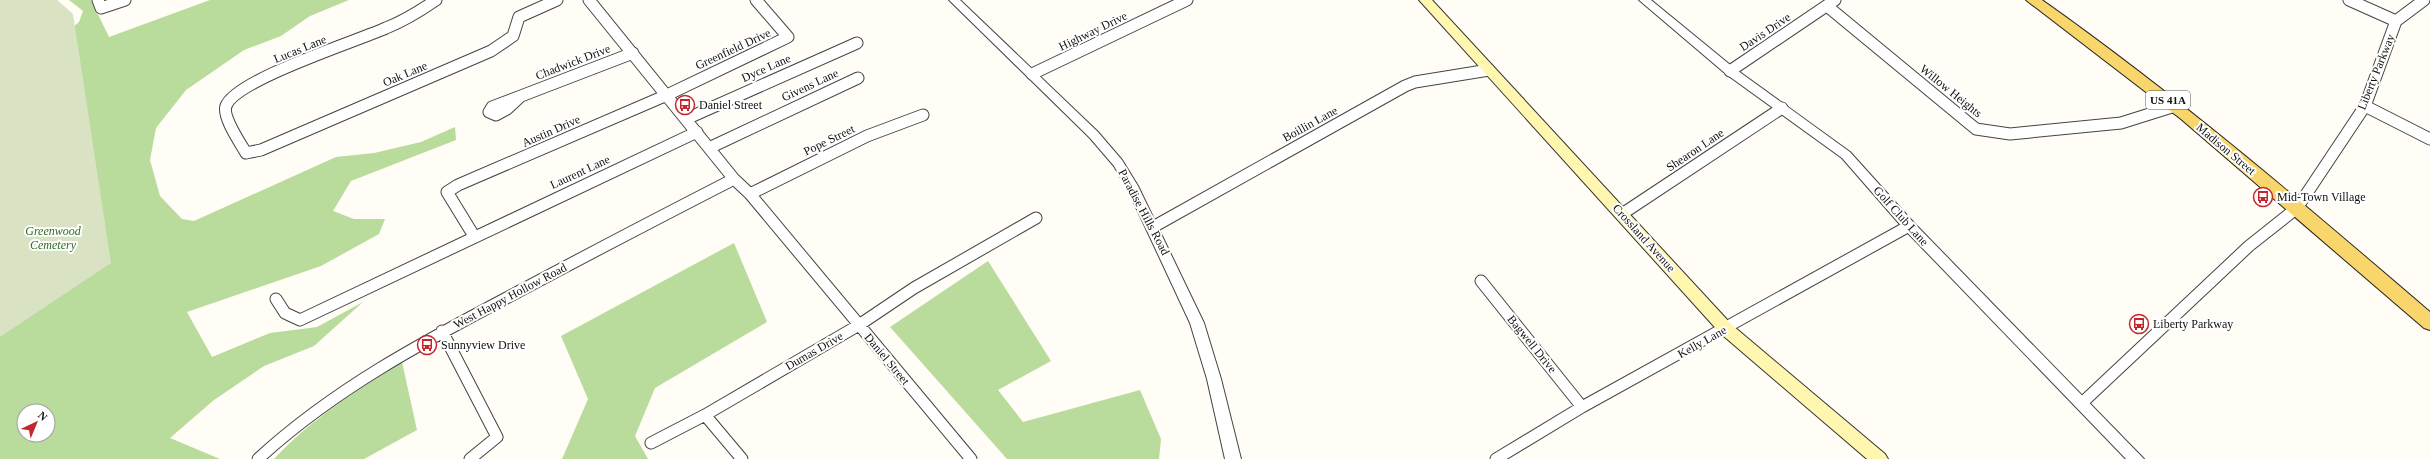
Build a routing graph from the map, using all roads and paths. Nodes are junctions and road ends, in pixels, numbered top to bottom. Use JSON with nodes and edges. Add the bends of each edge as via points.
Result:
{"nodes":[{"id":1,"x":125,"y":0,"type":"edge"},
{"id":2,"x":436,"y":0,"type":"edge"},
{"id":3,"x":557,"y":0,"type":"edge"},
{"id":4,"x":589,"y":0,"type":"edge"},
{"id":5,"x":756,"y":0,"type":"edge"},
{"id":6,"x":954,"y":0,"type":"edge"},
{"id":7,"x":1187,"y":0,"type":"edge"},
{"id":8,"x":1426,"y":0,"type":"edge"},
{"id":9,"x":1644,"y":0,"type":"edge"},
{"id":10,"x":2033,"y":0,"type":"edge"},
{"id":11,"x":2349,"y":0,"type":"edge"},
{"id":12,"x":2424,"y":0,"type":"edge"},
{"id":13,"x":1831,"y":3,"type":"edge"},
{"id":14,"x":99,"y":4,"type":"edge"},
{"id":15,"x":2396,"y":21,"type":"junction"},
{"id":16,"x":857,"y":43,"type":"dead end"},
{"id":17,"x":633,"y":53,"type":"junction"},
{"id":18,"x":1489,"y":70,"type":"junction"},
{"id":19,"x":1730,"y":72,"type":"junction"},
{"id":20,"x":1032,"y":74,"type":"junction"},
{"id":21,"x":858,"y":78,"type":"dead end"},
{"id":22,"x":522,"y":95,"type":"dead end"},
{"id":23,"x":667,"y":95,"type":"junction"},
{"id":24,"x":2176,"y":106,"type":"junction"},
{"id":25,"x":2365,"y":106,"type":"junction"},
{"id":26,"x":1782,"y":108,"type":"junction"},
{"id":27,"x":923,"y":114,"type":"dead end"},
{"id":28,"x":686,"y":119,"type":"junction"},
{"id":29,"x":697,"y":132,"type":"junction"},
{"id":30,"x":2430,"y":139,"type":"edge"},
{"id":31,"x":709,"y":148,"type":"junction"},
{"id":32,"x":246,"y":153,"type":"joint"},
{"id":33,"x":734,"y":179,"type":"junction"},
{"id":34,"x":750,"y":194,"type":"junction"},
{"id":35,"x":2296,"y":208,"type":"junction"},
{"id":36,"x":1622,"y":214,"type":"junction"},
{"id":37,"x":1036,"y":218,"type":"dead end"},
{"id":38,"x":1909,"y":226,"type":"junction"},
{"id":39,"x":1153,"y":227,"type":"junction"},
{"id":40,"x":474,"y":236,"type":"junction"},
{"id":41,"x":1481,"y":281,"type":"dead end"},
{"id":42,"x":276,"y":299,"type":"dead end"},
{"id":43,"x":2430,"y":323,"type":"edge"},
{"id":44,"x":859,"y":325,"type":"junction"},
{"id":45,"x":1726,"y":329,"type":"junction"},
{"id":46,"x":442,"y":331,"type":"junction"},
{"id":47,"x":2082,"y":403,"type":"junction"},
{"id":48,"x":1582,"y":407,"type":"junction"},
{"id":49,"x":705,"y":415,"type":"junction"},
{"id":50,"x":651,"y":443,"type":"dead end"},
{"id":51,"x":258,"y":459,"type":"edge"},
{"id":52,"x":470,"y":459,"type":"edge"},
{"id":53,"x":742,"y":459,"type":"edge"},
{"id":54,"x":971,"y":459,"type":"edge"},
{"id":55,"x":1233,"y":459,"type":"edge"},
{"id":56,"x":1496,"y":459,"type":"edge"},
{"id":57,"x":1879,"y":459,"type":"edge"},
{"id":58,"x":2136,"y":459,"type":"edge"}],
"edges":[{"from":1,"to":14,"type":"street"},
{"from":2,"to":32,"type":"street","name":"Lucas Lane","via":[[402,22],[254,82],[232,96],[226,106],[226,115]]},
{"from":3,"to":32,"type":"street","name":"Oak Lane","via":[[520,17],[513,36],[491,52],[260,150]]},
{"from":4,"to":17,"type":"street","name":"Daniel Street"},
{"from":5,"to":23,"type":"street","name":"Greenfield Drive","via":[[788,37]]},
{"from":6,"to":20,"type":"street","name":"Paradise Hills Road"},
{"from":7,"to":20,"type":"street","name":"Highway Drive"},
{"from":8,"to":18,"type":"main road","name":"Crossland Avenue"},
{"from":9,"to":19,"type":"street","name":"Golf Club Lane"},
{"from":10,"to":24,"type":"main road","name":"Madison Street","number":"US 41A"},
{"from":11,"to":15,"type":"street"},
{"from":12,"to":15,"type":"street","name":"Liberty Parkway"},
{"from":13,"to":19,"type":"street","name":"Davis Drive"},
{"from":13,"to":24,"type":"street","name":"Willow Heights","via":[[1976,129],[2010,134],[2121,123]]},
{"from":15,"to":25,"type":"street","name":"Liberty Parkway"},
{"from":16,"to":28,"type":"street","name":"Dyce Lane"},
{"from":17,"to":22,"type":"street","name":"Chadwick Drive"},
{"from":17,"to":23,"type":"street","name":"Daniel Street"},
{"from":18,"to":36,"type":"main road","name":"Crossland Avenue"},
{"from":18,"to":39,"type":"street","name":"Boillin Lane","via":[[1415,82],[1405,86]]},
{"from":19,"to":26,"type":"street","name":"Golf Club Lane"},
{"from":20,"to":39,"type":"street","name":"Paradise Hills Road","via":[[1094,135],[1118,163]]},
{"from":21,"to":31,"type":"street","name":"Givens Lane"},
{"from":23,"to":28,"type":"street","name":"Daniel Street"},
{"from":23,"to":40,"type":"street","name":"Austin Drive","via":[[447,192]]},
{"from":24,"to":35,"type":"main road","name":"Madison Street","number":"US 41A"},
{"from":25,"to":30,"type":"street"},
{"from":25,"to":35,"type":"street","name":"Liberty Parkway"},
{"from":26,"to":36,"type":"street","name":"Shearon Lane"},
{"from":26,"to":38,"type":"street","name":"Golf Club Lane","via":[[1846,155]]},
{"from":27,"to":34,"type":"street","name":"Pope Street","via":[[867,136]]},
{"from":28,"to":29,"type":"street","name":"Daniel Street"},
{"from":29,"to":31,"type":"street","name":"Daniel Street"},
{"from":29,"to":40,"type":"street","name":"Laurent Lane"},
{"from":31,"to":33,"type":"street","name":"Daniel Street"},
{"from":33,"to":34,"type":"street","name":"Daniel Street"},
{"from":33,"to":46,"type":"street","name":"West Happy Hollow Road"},
{"from":34,"to":44,"type":"street","name":"Daniel Street"},
{"from":35,"to":43,"type":"main road","name":"Madison Street","number":"US 41A"},
{"from":35,"to":47,"type":"street","name":"Liberty Parkway","via":[[2249,246]]},
{"from":36,"to":45,"type":"main road","name":"Crossland Avenue"},
{"from":37,"to":44,"type":"street","name":"Dumas Drive","via":[[914,288]]},
{"from":38,"to":45,"type":"street","name":"Kelly Lane"},
{"from":38,"to":47,"type":"street","name":"Golf Club Lane"},
{"from":39,"to":55,"type":"street","name":"Paradise Hills Road","via":[[1199,330]]},
{"from":40,"to":42,"type":"street","name":"Laurent Lane","via":[[300,320],[281,310]]},
{"from":41,"to":48,"type":"street","name":"Bagwell Drive"},
{"from":44,"to":49,"type":"street","name":"Dumas Drive"},
{"from":44,"to":54,"type":"street","name":"Daniel Street"},
{"from":45,"to":48,"type":"street","name":"Kelly Lane"},
{"from":45,"to":57,"type":"main road","name":"Crossland Avenue"},
{"from":46,"to":51,"type":"street","name":"West Happy Hollow Road","via":[[388,362],[315,410],[276,440]]},
{"from":46,"to":52,"type":"street","via":[[496,437]]},
{"from":47,"to":58,"type":"street","name":"Golf Club Lane"},
{"from":48,"to":56,"type":"street","name":"Kelly Lane"},
{"from":49,"to":50,"type":"street","name":"Dumas Drive"},
{"from":49,"to":53,"type":"street"}]}
